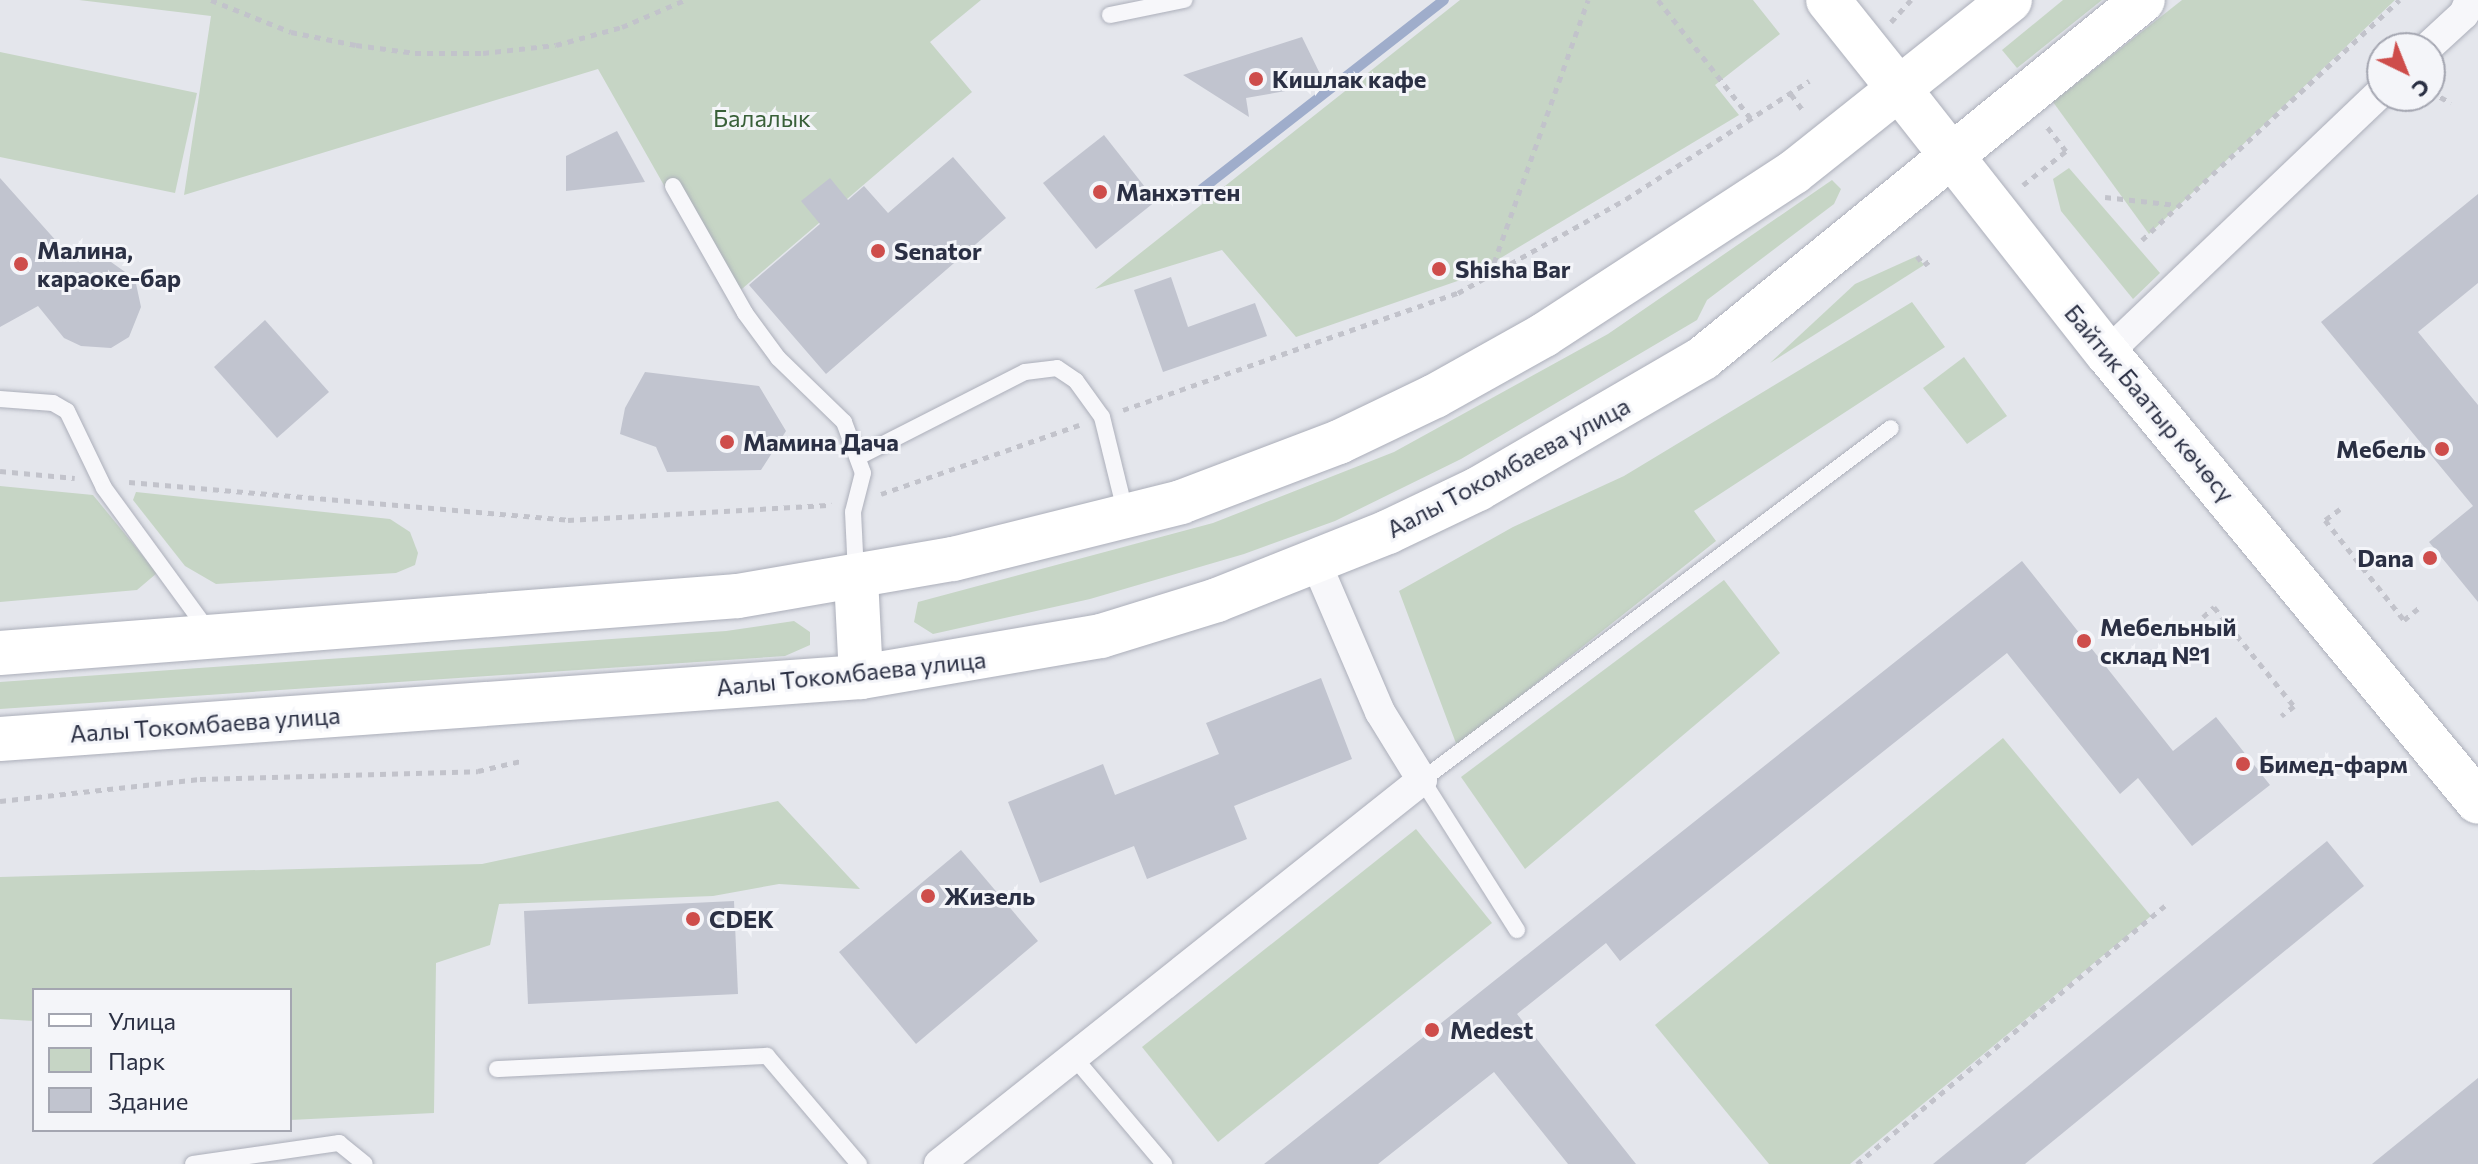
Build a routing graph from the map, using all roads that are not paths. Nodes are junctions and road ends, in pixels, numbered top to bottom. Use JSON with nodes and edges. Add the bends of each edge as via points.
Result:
{"nodes":[{"id":1,"x":1184,"y":0,"type":"edge"},
{"id":2,"x":1828,"y":0,"type":"edge"},
{"id":3,"x":2010,"y":0,"type":"edge"},
{"id":4,"x":2143,"y":0,"type":"edge"},
{"id":5,"x":2470,"y":0,"type":"edge"},
{"id":6,"x":1110,"y":15,"type":"dead end"},
{"id":7,"x":2444,"y":32,"type":"edge"},
{"id":8,"x":1899,"y":89,"type":"junction"},
{"id":9,"x":2366,"y":106,"type":"edge"},
{"id":10,"x":1951,"y":158,"type":"junction"},
{"id":11,"x":673,"y":186,"type":"dead end"},
{"id":12,"x":2107,"y":353,"type":"junction"},
{"id":13,"x":0,"y":399,"type":"edge"},
{"id":14,"x":1891,"y":428,"type":"dead end"},
{"id":15,"x":858,"y":457,"type":"junction"},
{"id":16,"x":1127,"y":517,"type":"junction"},
{"id":17,"x":1316,"y":563,"type":"junction"},
{"id":18,"x":856,"y":578,"type":"junction"},
{"id":19,"x":212,"y":637,"type":"junction"},
{"id":20,"x":0,"y":653,"type":"edge"},
{"id":21,"x":861,"y":677,"type":"junction"},
{"id":22,"x":0,"y":739,"type":"edge"},
{"id":23,"x":1422,"y":780,"type":"junction"},
{"id":24,"x":2478,"y":802,"type":"edge"},
{"id":25,"x":1517,"y":930,"type":"dead end"},
{"id":26,"x":1072,"y":1055,"type":"junction"},
{"id":27,"x":497,"y":1069,"type":"dead end"},
{"id":28,"x":193,"y":1164,"type":"edge"},
{"id":29,"x":365,"y":1164,"type":"edge"},
{"id":30,"x":859,"y":1164,"type":"edge"},
{"id":31,"x":939,"y":1164,"type":"edge"},
{"id":32,"x":1164,"y":1164,"type":"edge"}],
"edges":[{"from":1,"to":6,"type":"lane"},
{"from":2,"to":8,"type":"main road","name":"Байтик Баатыр көчөсү"},
{"from":3,"to":8,"type":"main road"},
{"from":4,"to":10,"type":"main road","name":"Аалы Токомбаева улица"},
{"from":5,"to":7,"type":"street","via":[[2464,14]]},
{"from":8,"to":10,"type":"main road","name":"Байтик Баатыр көчөсү"},
{"from":8,"to":16,"type":"main road","via":[[1719,223],[1544,335],[1435,396],[1276,468]]},
{"from":9,"to":12,"type":"street"},
{"from":10,"to":12,"type":"main road","name":"Байтик Баатыр көчөсү"},
{"from":10,"to":17,"type":"main road","name":"Аалы Токомбаева улица","via":[[1703,358],[1478,489]]},
{"from":11,"to":15,"type":"lane","via":[[745,313],[778,358],[844,422]]},
{"from":12,"to":24,"type":"main road","name":"Байтик Баатыр көчөсү"},
{"from":13,"to":19,"type":"lane","via":[[53,403],[67,411],[104,488]]},
{"from":14,"to":23,"type":"lane"},
{"from":15,"to":16,"type":"lane","via":[[1025,372],[1057,368],[1076,381],[1102,417]]},
{"from":15,"to":18,"type":"lane","via":[[863,473],[853,512]]},
{"from":16,"to":18,"type":"main road"},
{"from":17,"to":21,"type":"main road","name":"Аалы Токомбаева улица","via":[[1101,636]]},
{"from":17,"to":23,"type":"street","via":[[1380,712]]},
{"from":18,"to":19,"type":"main road","via":[[738,596]]},
{"from":18,"to":21,"type":"main road"},
{"from":19,"to":20,"type":"main road"},
{"from":21,"to":22,"type":"main road","name":"Аалы Токомбаева улица"},
{"from":23,"to":25,"type":"lane"},
{"from":23,"to":26,"type":"street"},
{"from":26,"to":31,"type":"street"},
{"from":26,"to":32,"type":"lane"},
{"from":27,"to":30,"type":"lane","via":[[767,1056]]},
{"from":28,"to":29,"type":"lane","via":[[339,1143]]}]}
